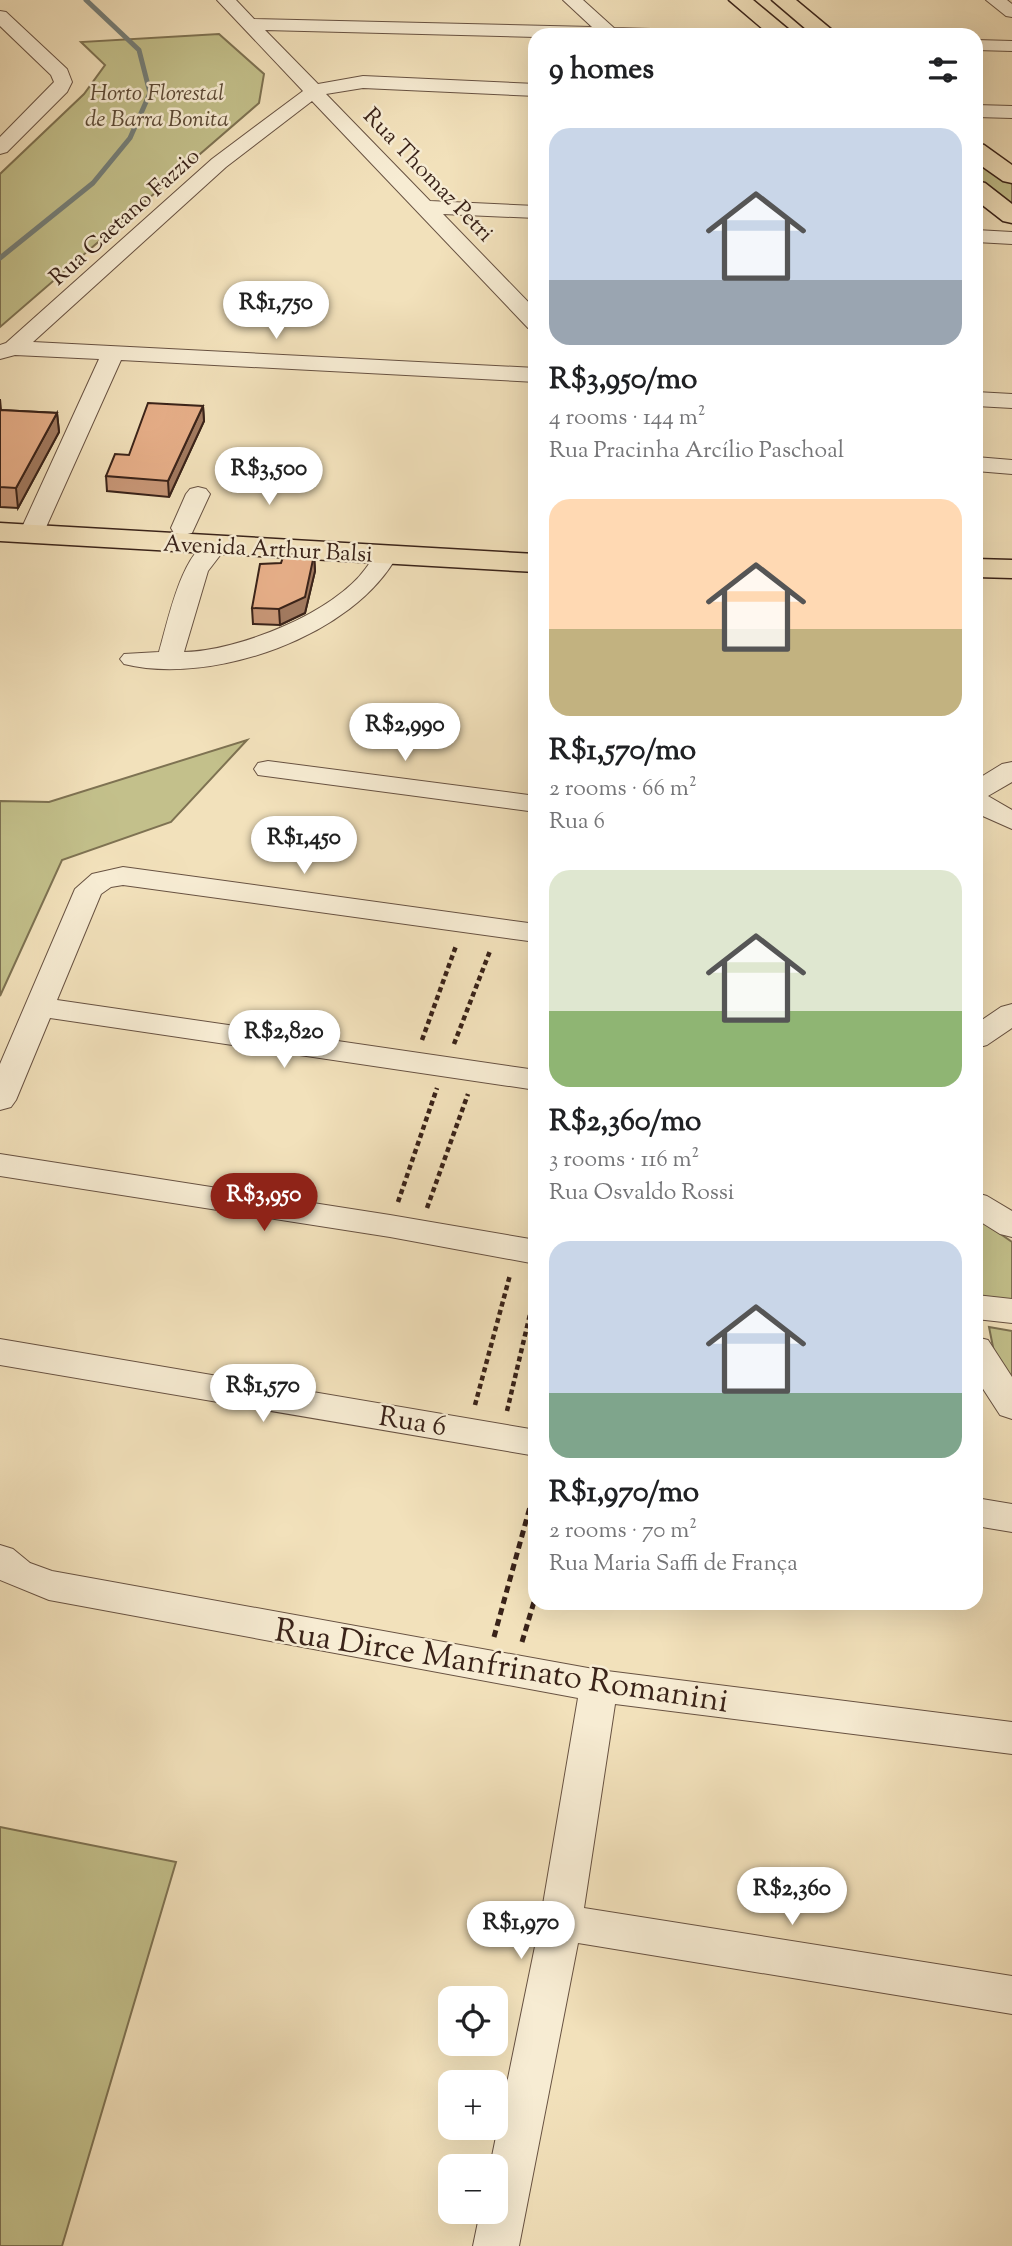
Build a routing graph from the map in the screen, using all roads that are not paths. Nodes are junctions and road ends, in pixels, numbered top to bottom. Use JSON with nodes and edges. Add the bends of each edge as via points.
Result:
{"nodes":[{"id":1,"x":226,"y":0,"type":"edge"},
{"id":2,"x":572,"y":0,"type":"edge"},
{"id":3,"x":740,"y":0,"type":"edge"},
{"id":4,"x":783,"y":0,"type":"edge"},
{"id":5,"x":995,"y":0,"type":"edge"},
{"id":6,"x":1012,"y":12,"type":"edge"},
{"id":7,"x":0,"y":16,"type":"edge"},
{"id":8,"x":251,"y":24,"type":"junction"},
{"id":9,"x":603,"y":28,"type":"edge"},
{"id":10,"x":775,"y":28,"type":"edge"},
{"id":11,"x":818,"y":28,"type":"edge"},
{"id":12,"x":528,"y":31,"type":"edge"},
{"id":13,"x":983,"y":45,"type":"edge"},
{"id":14,"x":1012,"y":46,"type":"edge"},
{"id":15,"x":528,"y":90,"type":"edge"},
{"id":16,"x":315,"y":91,"type":"junction"},
{"id":17,"x":983,"y":111,"type":"edge"},
{"id":18,"x":1012,"y":112,"type":"edge"},
{"id":19,"x":269,"y":122,"type":"junction"},
{"id":20,"x":353,"y":130,"type":"junction"},
{"id":21,"x":0,"y":148,"type":"edge"},
{"id":22,"x":983,"y":155,"type":"edge"},
{"id":23,"x":1012,"y":176,"type":"edge"},
{"id":24,"x":983,"y":193,"type":"edge"},
{"id":25,"x":427,"y":207,"type":"junction"},
{"id":26,"x":528,"y":212,"type":"edge"},
{"id":27,"x":1012,"y":216,"type":"edge"},
{"id":28,"x":983,"y":236,"type":"edge"},
{"id":29,"x":1012,"y":238,"type":"edge"},
{"id":30,"x":528,"y":314,"type":"edge"},
{"id":31,"x":7,"y":350,"type":"edge"},
{"id":32,"x":112,"y":355,"type":"junction"},
{"id":33,"x":528,"y":375,"type":"edge"},
{"id":34,"x":983,"y":399,"type":"edge"},
{"id":35,"x":1012,"y":401,"type":"edge"},
{"id":36,"x":983,"y":465,"type":"edge"},
{"id":37,"x":1012,"y":467,"type":"edge"},
{"id":38,"x":198,"y":494,"type":"dead end"},
{"id":39,"x":0,"y":517,"type":"edge"},
{"id":40,"x":34,"y":527,"type":"junction"},
{"id":41,"x":183,"y":528,"type":"junction"},
{"id":42,"x":0,"y":532,"type":"edge"},
{"id":43,"x":216,"y":545,"type":"junction"},
{"id":44,"x":388,"y":547,"type":"junction"},
{"id":45,"x":528,"y":547,"type":"edge"},
{"id":46,"x":528,"y":562,"type":"edge"},
{"id":47,"x":1012,"y":569,"type":"edge"},
{"id":48,"x":983,"y":571,"type":"edge"},
{"id":49,"x":983,"y":574,"type":"edge"},
{"id":50,"x":1012,"y":584,"type":"edge"},
{"id":51,"x":132,"y":659,"type":"dead end"},
{"id":52,"x":169,"y":660,"type":"junction"},
{"id":53,"x":268,"y":769,"type":"dead end"},
{"id":54,"x":1012,"y":769,"type":"edge"},
{"id":55,"x":983,"y":788,"type":"edge"},
{"id":56,"x":528,"y":803,"type":"edge"},
{"id":57,"x":983,"y":805,"type":"edge"},
{"id":58,"x":1012,"y":821,"type":"edge"},
{"id":59,"x":528,"y":932,"type":"edge"},
{"id":60,"x":39,"y":1007,"type":"junction"},
{"id":61,"x":1012,"y":1014,"type":"edge"},
{"id":62,"x":983,"y":1033,"type":"edge"},
{"id":63,"x":528,"y":1079,"type":"edge"},
{"id":64,"x":0,"y":1100,"type":"edge"},
{"id":65,"x":0,"y":1165,"type":"edge"},
{"id":66,"x":983,"y":1208,"type":"edge"},
{"id":67,"x":1012,"y":1226,"type":"edge"},
{"id":68,"x":526,"y":1251,"type":"edge"},
{"id":69,"x":983,"y":1308,"type":"edge"},
{"id":70,"x":1012,"y":1311,"type":"edge"},
{"id":71,"x":0,"y":1352,"type":"edge"},
{"id":72,"x":983,"y":1360,"type":"edge"},
{"id":73,"x":1012,"y":1406,"type":"edge"},
{"id":74,"x":528,"y":1441,"type":"edge"},
{"id":75,"x":983,"y":1513,"type":"edge"},
{"id":76,"x":1012,"y":1518,"type":"edge"},
{"id":77,"x":0,"y":1559,"type":"edge"},
{"id":78,"x":599,"y":1686,"type":"junction"},
{"id":79,"x":1012,"y":1738,"type":"edge"},
{"id":80,"x":561,"y":1922,"type":"junction"},
{"id":81,"x":1012,"y":1995,"type":"edge"},
{"id":82,"x":501,"y":2245,"type":"edge"}],
"edges":[{"from":1,"to":8,"type":"street","name":"Rua Thomaz Petri"},
{"from":2,"to":9,"type":"street"},
{"from":3,"to":10,"type":"main road"},
{"from":4,"to":11,"type":"main road"},
{"from":5,"to":6,"type":"street"},
{"from":7,"to":21,"type":"street","via":[[60,73],[63,82]]},
{"from":8,"to":12,"type":"street"},
{"from":8,"to":16,"type":"street","name":"Rua Thomaz Petri"},
{"from":13,"to":14,"type":"street"},
{"from":15,"to":16,"type":"street","via":[[363,82]]},
{"from":16,"to":19,"type":"street","name":"Rua Caetano Fazzio"},
{"from":16,"to":20,"type":"street","name":"Rua Thomaz Petri"},
{"from":17,"to":18,"type":"street"},
{"from":19,"to":20,"type":"street","via":[[309,120]]},
{"from":19,"to":31,"type":"street","name":"Rua Caetano Fazzio"},
{"from":20,"to":25,"type":"street","name":"Rua Thomaz Petri"},
{"from":22,"to":23,"type":"main road"},
{"from":24,"to":27,"type":"main road"},
{"from":25,"to":26,"type":"street"},
{"from":25,"to":30,"type":"street","name":"Rua Thomaz Petri"},
{"from":28,"to":29,"type":"street"},
{"from":31,"to":32,"type":"street"},
{"from":32,"to":33,"type":"street"},
{"from":32,"to":40,"type":"street"},
{"from":34,"to":35,"type":"street"},
{"from":36,"to":37,"type":"street"},
{"from":38,"to":41,"type":"street"},
{"from":39,"to":40,"type":"main road","name":"Avenida Arthur Balsi"},
{"from":40,"to":41,"type":"main road","name":"Avenida Arthur Balsi"},
{"from":40,"to":42,"type":"main road","name":"Avenida Arthur Balsi"},
{"from":40,"to":43,"type":"main road","name":"Avenida Arthur Balsi"},
{"from":41,"to":44,"type":"main road","name":"Avenida Arthur Balsi"},
{"from":43,"to":44,"type":"main road","name":"Avenida Arthur Balsi"},
{"from":43,"to":52,"type":"street","via":[[196,570]]},
{"from":44,"to":45,"type":"main road","name":"Avenida Arthur Balsi"},
{"from":44,"to":46,"type":"main road","name":"Avenida Arthur Balsi"},
{"from":44,"to":52,"type":"street","via":[[380,567],[354,595],[306,625],[227,656]]},
{"from":47,"to":48,"type":"main road"},
{"from":49,"to":50,"type":"main road"},
{"from":51,"to":52,"type":"street"},
{"from":53,"to":56,"type":"street"},
{"from":54,"to":55,"type":"street"},
{"from":57,"to":58,"type":"street"},
{"from":59,"to":60,"type":"street","via":[[123,876],[102,880],[89,889]]},
{"from":60,"to":63,"type":"street"},
{"from":60,"to":64,"type":"street"},
{"from":61,"to":62,"type":"street"},
{"from":65,"to":68,"type":"street"},
{"from":66,"to":67,"type":"street"},
{"from":69,"to":70,"type":"street"},
{"from":71,"to":74,"type":"street","name":"Rua 6"},
{"from":72,"to":73,"type":"street"},
{"from":75,"to":76,"type":"street"},
{"from":77,"to":78,"type":"street","name":"Rua Dirce Manfrinato Romanini","via":[[17,1573],[49,1585]]},
{"from":78,"to":79,"type":"street","name":"Rua Dirce Manfrinato Romanini"},
{"from":78,"to":80,"type":"street"},
{"from":80,"to":81,"type":"street"},
{"from":80,"to":82,"type":"street"}]}
